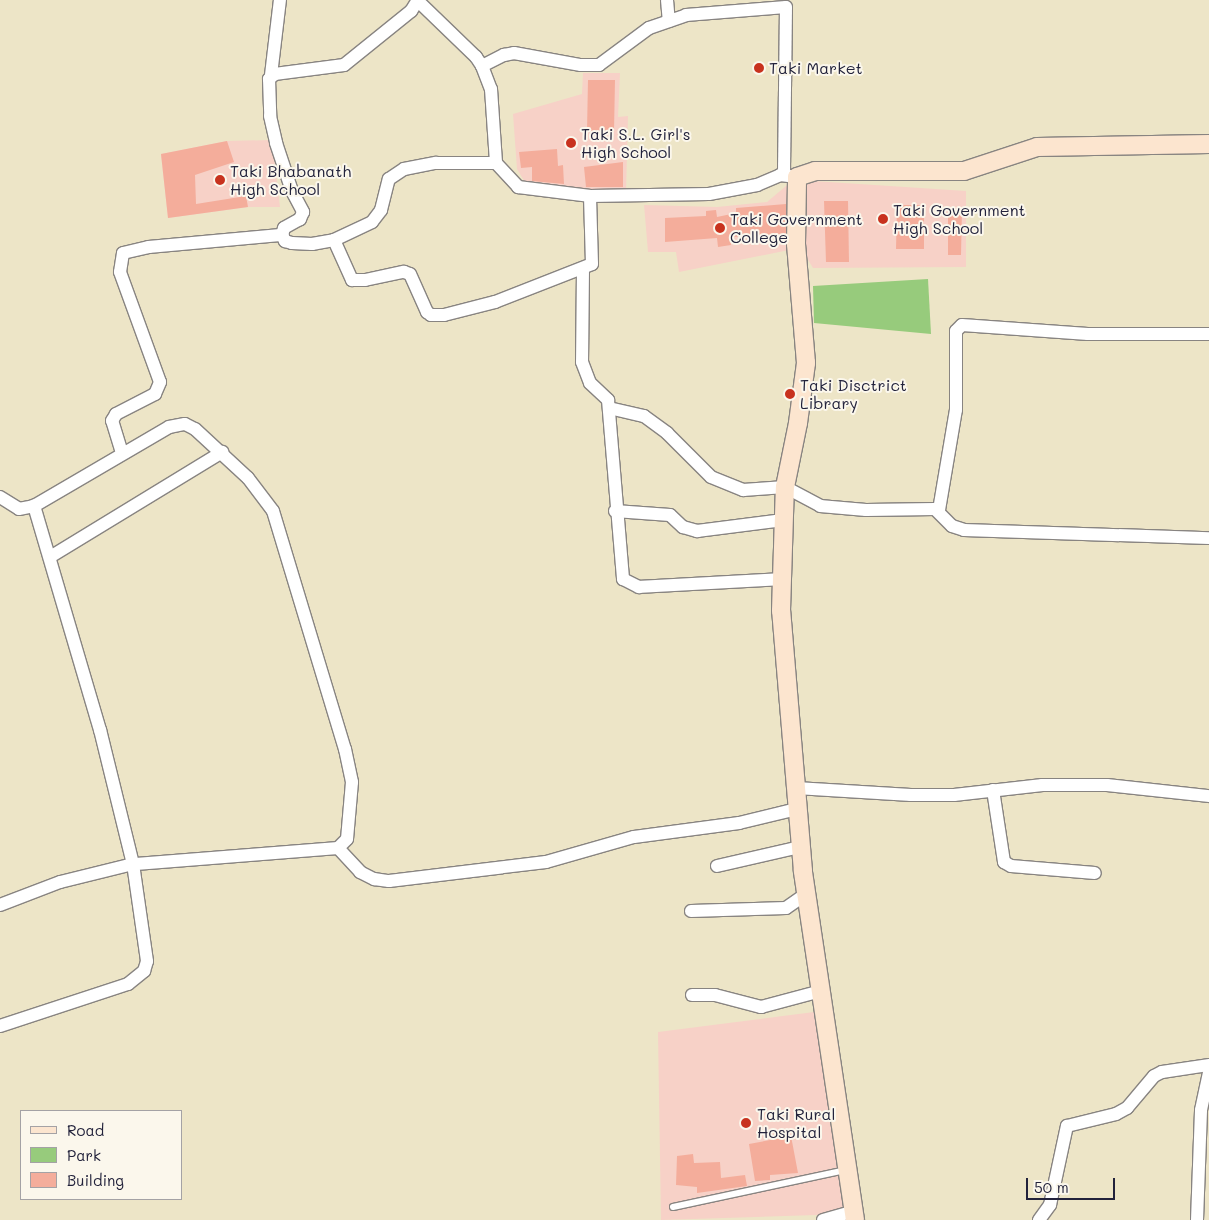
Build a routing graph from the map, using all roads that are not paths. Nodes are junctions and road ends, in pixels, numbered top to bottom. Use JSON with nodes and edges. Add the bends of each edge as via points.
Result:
{"nodes":[{"id":1,"x":280,"y":0,"type":"edge"},
{"id":2,"x":418,"y":0,"type":"edge"},
{"id":3,"x":667,"y":0,"type":"edge"},
{"id":4,"x":786,"y":4,"type":"edge"},
{"id":5,"x":669,"y":21,"type":"junction"},
{"id":6,"x":482,"y":66,"type":"junction"},
{"id":7,"x":271,"y":75,"type":"junction"},
{"id":8,"x":1209,"y":144,"type":"edge"},
{"id":9,"x":496,"y":163,"type":"junction"},
{"id":10,"x":790,"y":175,"type":"junction"},
{"id":11,"x":590,"y":196,"type":"junction"},
{"id":12,"x":282,"y":235,"type":"junction"},
{"id":13,"x":334,"y":240,"type":"junction"},
{"id":14,"x":583,"y":269,"type":"junction"},
{"id":15,"x":1209,"y":334,"type":"edge"},
{"id":16,"x":609,"y":408,"type":"junction"},
{"id":17,"x":222,"y":452,"type":"junction"},
{"id":18,"x":122,"y":453,"type":"junction"},
{"id":19,"x":785,"y":488,"type":"junction"},
{"id":20,"x":0,"y":497,"type":"edge"},
{"id":21,"x":34,"y":506,"type":"junction"},
{"id":22,"x":939,"y":510,"type":"junction"},
{"id":23,"x":615,"y":511,"type":"junction"},
{"id":24,"x":783,"y":520,"type":"junction"},
{"id":25,"x":1209,"y":538,"type":"edge"},
{"id":26,"x":50,"y":557,"type":"junction"},
{"id":27,"x":782,"y":579,"type":"junction"},
{"id":28,"x":796,"y":788,"type":"junction"},
{"id":29,"x":994,"y":790,"type":"junction"},
{"id":30,"x":1209,"y":796,"type":"edge"},
{"id":31,"x":797,"y":810,"type":"junction"},
{"id":32,"x":800,"y":847,"type":"junction"},
{"id":33,"x":338,"y":848,"type":"junction"},
{"id":34,"x":133,"y":864,"type":"junction"},
{"id":35,"x":717,"y":866,"type":"dead end"},
{"id":36,"x":1095,"y":873,"type":"dead end"},
{"id":37,"x":806,"y":894,"type":"junction"},
{"id":38,"x":0,"y":905,"type":"edge"},
{"id":39,"x":691,"y":912,"type":"dead end"},
{"id":40,"x":821,"y":991,"type":"junction"},
{"id":41,"x":692,"y":995,"type":"dead end"},
{"id":42,"x":0,"y":1026,"type":"edge"},
{"id":43,"x":1209,"y":1065,"type":"edge"},
{"id":44,"x":1209,"y":1071,"type":"edge"},
{"id":45,"x":848,"y":1169,"type":"junction"},
{"id":46,"x":673,"y":1207,"type":"dead end"},
{"id":47,"x":854,"y":1215,"type":"edge"},
{"id":48,"x":823,"y":1220,"type":"edge"},
{"id":49,"x":1039,"y":1220,"type":"edge"},
{"id":50,"x":1197,"y":1220,"type":"edge"}],
"edges":[{"from":1,"to":7,"type":"street"},
{"from":2,"to":6,"type":"street"},
{"from":2,"to":7,"type":"street","via":[[411,11],[344,64]]},
{"from":3,"to":5,"type":"street"},
{"from":4,"to":5,"type":"street","via":[[698,13]]},
{"from":4,"to":10,"type":"street"},
{"from":5,"to":6,"type":"street","via":[[637,35],[599,64],[581,65],[514,53]]},
{"from":6,"to":9,"type":"street","via":[[491,90]]},
{"from":7,"to":12,"type":"street","via":[[267,88],[276,143],[292,192],[303,212],[300,219],[284,228]]},
{"from":8,"to":10,"type":"street","via":[[1037,146],[964,171],[815,171]]},
{"from":9,"to":11,"type":"street","via":[[515,185],[524,190]]},
{"from":9,"to":13,"type":"street","via":[[436,162],[396,172],[389,179],[377,218]]},
{"from":10,"to":11,"type":"street","via":[[709,194]]},
{"from":10,"to":19,"type":"street","via":[[806,363]]},
{"from":11,"to":14,"type":"street","via":[[593,260]]},
{"from":12,"to":13,"type":"street","via":[[285,241],[292,243]]},
{"from":12,"to":18,"type":"street","via":[[149,247],[123,253],[120,272],[160,382],[155,394],[116,414],[112,421]]},
{"from":13,"to":14,"type":"street","via":[[352,280],[357,282],[404,272],[410,274],[427,312],[436,316],[495,302]]},
{"from":14,"to":16,"type":"street","via":[[584,375],[608,400]]},
{"from":15,"to":22,"type":"street","via":[[1088,334],[962,324],[956,332],[956,410]]},
{"from":16,"to":19,"type":"street","via":[[644,416],[722,484],[743,490]]},
{"from":16,"to":23,"type":"street"},
{"from":17,"to":18,"type":"street","via":[[185,424],[169,427]]},
{"from":17,"to":26,"type":"street"},
{"from":17,"to":33,"type":"street","via":[[248,478],[272,510],[346,749],[352,782],[350,813],[347,840]]},
{"from":18,"to":21,"type":"street"},
{"from":19,"to":22,"type":"street","via":[[820,506]]},
{"from":19,"to":24,"type":"street"},
{"from":20,"to":21,"type":"street","via":[[19,510]]},
{"from":21,"to":26,"type":"street"},
{"from":22,"to":25,"type":"street","via":[[952,526],[964,530]]},
{"from":23,"to":24,"type":"street","via":[[670,515],[683,527],[697,531]]},
{"from":23,"to":27,"type":"street","via":[[620,566],[623,579],[630,585]]},
{"from":24,"to":27,"type":"street"},
{"from":26,"to":34,"type":"street","via":[[97,720]]},
{"from":27,"to":28,"type":"street","via":[[781,611]]},
{"from":28,"to":29,"type":"street","via":[[912,795]]},
{"from":28,"to":31,"type":"street"},
{"from":29,"to":30,"type":"street","via":[[1042,785],[1107,785]]},
{"from":29,"to":36,"type":"street","via":[[1004,862],[1012,866]]},
{"from":31,"to":32,"type":"street"},
{"from":31,"to":33,"type":"street","via":[[739,823],[634,837],[546,862],[389,881],[374,879],[360,872]]},
{"from":32,"to":35,"type":"street"},
{"from":32,"to":37,"type":"street"},
{"from":33,"to":34,"type":"street"},
{"from":34,"to":38,"type":"street","via":[[60,882]]},
{"from":34,"to":42,"type":"street","via":[[147,961],[144,971],[128,984]]},
{"from":37,"to":39,"type":"street","via":[[786,908]]},
{"from":37,"to":40,"type":"street"},
{"from":40,"to":41,"type":"street","via":[[761,1007],[716,995]]},
{"from":40,"to":45,"type":"street"},
{"from":43,"to":49,"type":"street","via":[[1162,1072],[1154,1076],[1127,1108],[1116,1114],[1067,1126],[1052,1196]]},
{"from":44,"to":50,"type":"street","via":[[1201,1110]]},
{"from":45,"to":46,"type":"lane"},
{"from":45,"to":47,"type":"street"},
{"from":47,"to":48,"type":"street"}]}
